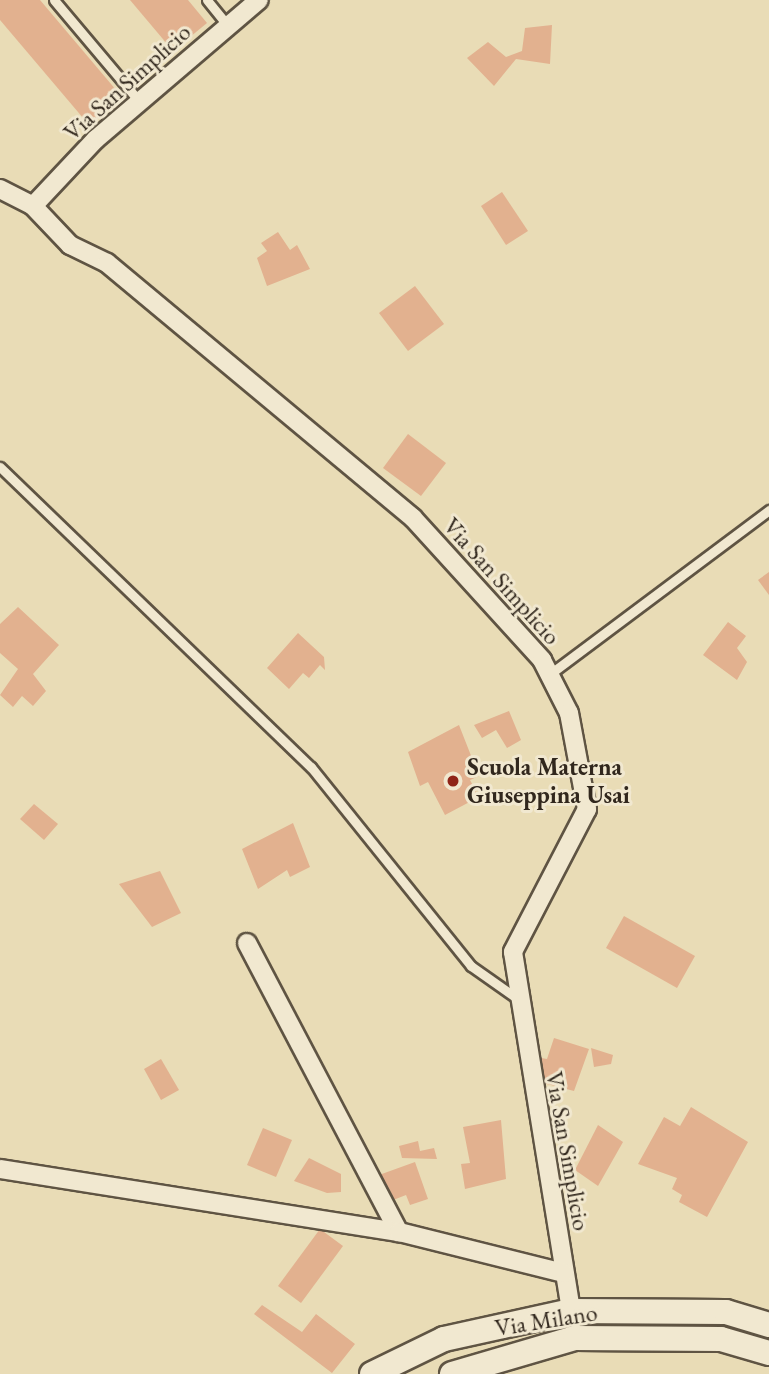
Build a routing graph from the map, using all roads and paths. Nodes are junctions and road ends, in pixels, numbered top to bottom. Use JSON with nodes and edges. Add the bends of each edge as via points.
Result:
{"nodes":[{"id":1,"x":54,"y":0,"type":"edge"},
{"id":2,"x":207,"y":0,"type":"edge"},
{"id":3,"x":259,"y":0,"type":"edge"},
{"id":4,"x":228,"y":26,"type":"junction"},
{"id":5,"x":140,"y":102,"type":"junction"},
{"id":6,"x":0,"y":189,"type":"edge"},
{"id":7,"x":33,"y":206,"type":"junction"},
{"id":8,"x":0,"y":467,"type":"edge"},
{"id":9,"x":769,"y":510,"type":"edge"},
{"id":10,"x":550,"y":674,"type":"junction"},
{"id":11,"x":247,"y":943,"type":"dead end"},
{"id":12,"x":518,"y":999,"type":"junction"},
{"id":13,"x":0,"y":1169,"type":"edge"},
{"id":14,"x":399,"y":1232,"type":"junction"},
{"id":15,"x":564,"y":1273,"type":"junction"},
{"id":16,"x":571,"y":1311,"type":"junction"},
{"id":17,"x":769,"y":1325,"type":"edge"},
{"id":18,"x":769,"y":1353,"type":"edge"},
{"id":19,"x":372,"y":1374,"type":"edge"},
{"id":20,"x":453,"y":1374,"type":"edge"}],
"edges":[{"from":1,"to":5,"type":"lane"},
{"from":2,"to":4,"type":"lane"},
{"from":3,"to":4,"type":"street","name":"Via San Simplicio"},
{"from":4,"to":5,"type":"street","name":"Via San Simplicio"},
{"from":5,"to":7,"type":"street","name":"Via San Simplicio"},
{"from":6,"to":7,"type":"street","name":"Via San Simplicio"},
{"from":7,"to":10,"type":"street","name":"Via San Simplicio","via":[[70,245],[107,263],[413,518]]},
{"from":8,"to":12,"type":"lane","via":[[312,767],[471,966]]},
{"from":9,"to":10,"type":"lane"},
{"from":10,"to":12,"type":"street","name":"Via San Simplicio","via":[[569,713],[587,809],[513,952]]},
{"from":11,"to":14,"type":"street"},
{"from":12,"to":15,"type":"street","name":"Via San Simplicio"},
{"from":13,"to":14,"type":"street"},
{"from":14,"to":15,"type":"street"},
{"from":15,"to":16,"type":"street","name":"Via San Simplicio"},
{"from":16,"to":17,"type":"main road","name":"Via Milano","via":[[726,1312]]},
{"from":16,"to":19,"type":"main road","name":"Via Milano","via":[[444,1339]]},
{"from":18,"to":20,"type":"main road","name":"Via Milano","via":[[721,1339],[575,1338]]}]}
